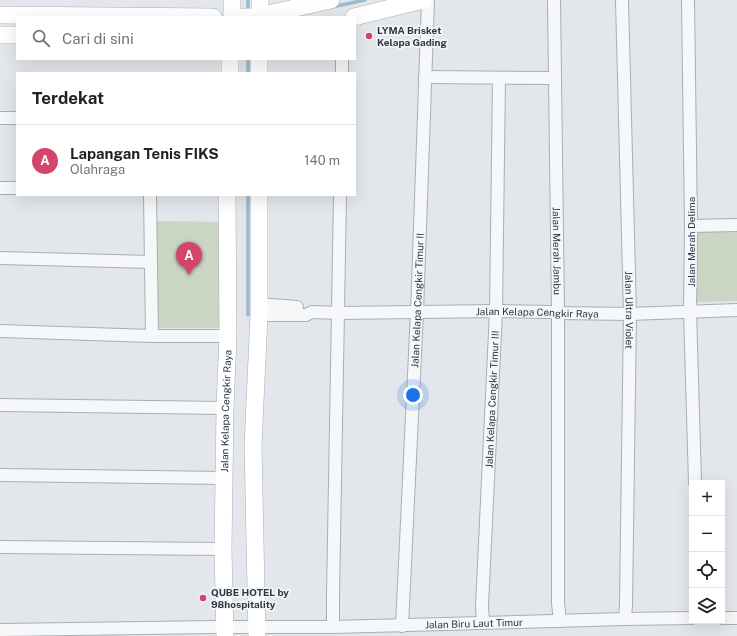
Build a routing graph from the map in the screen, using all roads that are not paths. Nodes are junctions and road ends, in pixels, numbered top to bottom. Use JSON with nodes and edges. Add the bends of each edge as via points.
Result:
{"nodes":[{"id":1,"x":232,"y":0,"type":"edge"},
{"id":2,"x":331,"y":0,"type":"edge"},
{"id":3,"x":423,"y":0,"type":"edge"},
{"id":4,"x":428,"y":0,"type":"edge"},
{"id":5,"x":554,"y":0,"type":"edge"},
{"id":6,"x":622,"y":0,"type":"edge"},
{"id":7,"x":688,"y":0,"type":"edge"},
{"id":8,"x":259,"y":12,"type":"edge"},
{"id":9,"x":0,"y":15,"type":"edge"},
{"id":10,"x":106,"y":16,"type":"edge"},
{"id":11,"x":232,"y":16,"type":"edge"},
{"id":12,"x":246,"y":16,"type":"edge"},
{"id":13,"x":356,"y":17,"type":"edge"},
{"id":14,"x":0,"y":35,"type":"edge"},
{"id":15,"x":16,"y":36,"type":"edge"},
{"id":16,"x":230,"y":60,"type":"edge"},
{"id":17,"x":259,"y":60,"type":"edge"},
{"id":18,"x":342,"y":60,"type":"edge"},
{"id":19,"x":230,"y":72,"type":"edge"},
{"id":20,"x":259,"y":72,"type":"edge"},
{"id":21,"x":342,"y":72,"type":"edge"},
{"id":22,"x":425,"y":78,"type":"junction"},
{"id":23,"x":499,"y":78,"type":"junction"},
{"id":24,"x":555,"y":78,"type":"junction"},
{"id":25,"x":0,"y":118,"type":"edge"},
{"id":26,"x":16,"y":118,"type":"edge"},
{"id":27,"x":0,"y":188,"type":"edge"},
{"id":28,"x":16,"y":188,"type":"edge"},
{"id":29,"x":150,"y":196,"type":"edge"},
{"id":30,"x":227,"y":196,"type":"edge"},
{"id":31,"x":259,"y":196,"type":"edge"},
{"id":32,"x":340,"y":196,"type":"edge"},
{"id":33,"x":737,"y":225,"type":"edge"},
{"id":34,"x":692,"y":226,"type":"junction"},
{"id":35,"x":0,"y":258,"type":"edge"},
{"id":36,"x":151,"y":262,"type":"junction"},
{"id":37,"x":258,"y":309,"type":"junction"},
{"id":38,"x":737,"y":310,"type":"edge"},
{"id":39,"x":496,"y":311,"type":"junction"},
{"id":40,"x":417,"y":312,"type":"junction"},
{"id":41,"x":690,"y":312,"type":"junction"},
{"id":42,"x":338,"y":313,"type":"junction"},
{"id":43,"x":558,"y":314,"type":"junction"},
{"id":44,"x":630,"y":314,"type":"junction"},
{"id":45,"x":0,"y":331,"type":"edge"},
{"id":46,"x":152,"y":336,"type":"junction"},
{"id":47,"x":228,"y":336,"type":"junction"},
{"id":48,"x":0,"y":405,"type":"edge"},
{"id":49,"x":225,"y":408,"type":"junction"},
{"id":50,"x":0,"y":476,"type":"edge"},
{"id":51,"x":224,"y":478,"type":"junction"},
{"id":52,"x":695,"y":480,"type":"edge"},
{"id":53,"x":0,"y":547,"type":"edge"},
{"id":54,"x":223,"y":549,"type":"junction"},
{"id":55,"x":689,"y":618,"type":"edge"},
{"id":56,"x":725,"y":618,"type":"edge"},
{"id":57,"x":737,"y":618,"type":"edge"},
{"id":58,"x":625,"y":619,"type":"junction"},
{"id":59,"x":560,"y":622,"type":"junction"},
{"id":60,"x":483,"y":624,"type":"junction"},
{"id":61,"x":402,"y":626,"type":"junction"},
{"id":62,"x":333,"y":627,"type":"junction"},
{"id":63,"x":0,"y":630,"type":"edge"},
{"id":64,"x":225,"y":632,"type":"edge"},
{"id":65,"x":256,"y":632,"type":"edge"}],
"edges":[{"from":1,"to":11,"type":"street"},
{"from":2,"to":8,"type":"street"},
{"from":3,"to":13,"type":"street"},
{"from":4,"to":22,"type":"street","name":"Jalan Kelapa Cengkir Timur II"},
{"from":5,"to":24,"type":"street","name":"Jalan Merah Jambu"},
{"from":6,"to":44,"type":"street","name":"Jalan Ultra Violet"},
{"from":7,"to":34,"type":"street","name":"Jalan Merah Delima"},
{"from":8,"to":12,"type":"street"},
{"from":9,"to":10,"type":"street"},
{"from":14,"to":15,"type":"street"},
{"from":16,"to":19,"type":"street"},
{"from":17,"to":20,"type":"street"},
{"from":18,"to":21,"type":"street"},
{"from":22,"to":23,"type":"street"},
{"from":22,"to":40,"type":"street","name":"Jalan Kelapa Cengkir Timur II"},
{"from":23,"to":24,"type":"street"},
{"from":23,"to":39,"type":"street","name":"Jalan Kelapa Cengkir Timur III"},
{"from":24,"to":43,"type":"street","name":"Jalan Merah Jambu"},
{"from":25,"to":26,"type":"street"},
{"from":27,"to":28,"type":"street"},
{"from":29,"to":36,"type":"street"},
{"from":30,"to":47,"type":"street","name":"Jalan Kelapa Cengkir Raya"},
{"from":31,"to":37,"type":"street"},
{"from":32,"to":42,"type":"street"},
{"from":33,"to":34,"type":"street"},
{"from":34,"to":41,"type":"street","name":"Jalan Merah Delima"},
{"from":35,"to":36,"type":"street"},
{"from":36,"to":46,"type":"street"},
{"from":37,"to":42,"type":"street","name":"Jalan Kelapa Cengkir Raya","via":[[307,308],[312,312]]},
{"from":37,"to":65,"type":"street","via":[[252,446]]},
{"from":38,"to":41,"type":"street","name":"Jalan Kelapa Cengkir Raya"},
{"from":39,"to":40,"type":"street","name":"Jalan Kelapa Cengkir Raya"},
{"from":39,"to":43,"type":"street","name":"Jalan Kelapa Cengkir Raya"},
{"from":39,"to":60,"type":"street","name":"Jalan Kelapa Cengkir Timur III"},
{"from":40,"to":42,"type":"street","name":"Jalan Kelapa Cengkir Raya"},
{"from":40,"to":61,"type":"street","name":"Jalan Kelapa Cengkir Timur II"},
{"from":41,"to":44,"type":"street","name":"Jalan Kelapa Cengkir Raya"},
{"from":41,"to":52,"type":"street","name":"Jalan Merah Delima"},
{"from":42,"to":62,"type":"street"},
{"from":43,"to":44,"type":"street","name":"Jalan Kelapa Cengkir Raya"},
{"from":43,"to":59,"type":"street","name":"Jalan Merah Jambu"},
{"from":44,"to":58,"type":"street","name":"Jalan Ultra Violet"},
{"from":45,"to":46,"type":"street"},
{"from":46,"to":47,"type":"street"},
{"from":47,"to":49,"type":"street","name":"Jalan Kelapa Cengkir Raya"},
{"from":48,"to":49,"type":"street"},
{"from":49,"to":51,"type":"street","name":"Jalan Kelapa Cengkir Raya"},
{"from":50,"to":51,"type":"street"},
{"from":51,"to":54,"type":"street","name":"Jalan Kelapa Cengkir Raya"},
{"from":53,"to":54,"type":"street"},
{"from":54,"to":64,"type":"street","name":"Jalan Kelapa Cengkir Raya"},
{"from":55,"to":58,"type":"street","name":"Jalan Biru Laut Timur"},
{"from":56,"to":57,"type":"street"},
{"from":58,"to":59,"type":"street","name":"Jalan Biru Laut Timur"},
{"from":59,"to":60,"type":"street","name":"Jalan Biru Laut Timur"},
{"from":60,"to":61,"type":"street","name":"Jalan Biru Laut Timur"},
{"from":61,"to":62,"type":"street","name":"Jalan Biru Laut Timur"},
{"from":62,"to":65,"type":"street","name":"Jalan Biru Laut Timur"},
{"from":63,"to":64,"type":"street","name":"Jalan Biru Laut Timur"},
{"from":64,"to":65,"type":"street","name":"Jalan Biru Laut Timur"}]}
